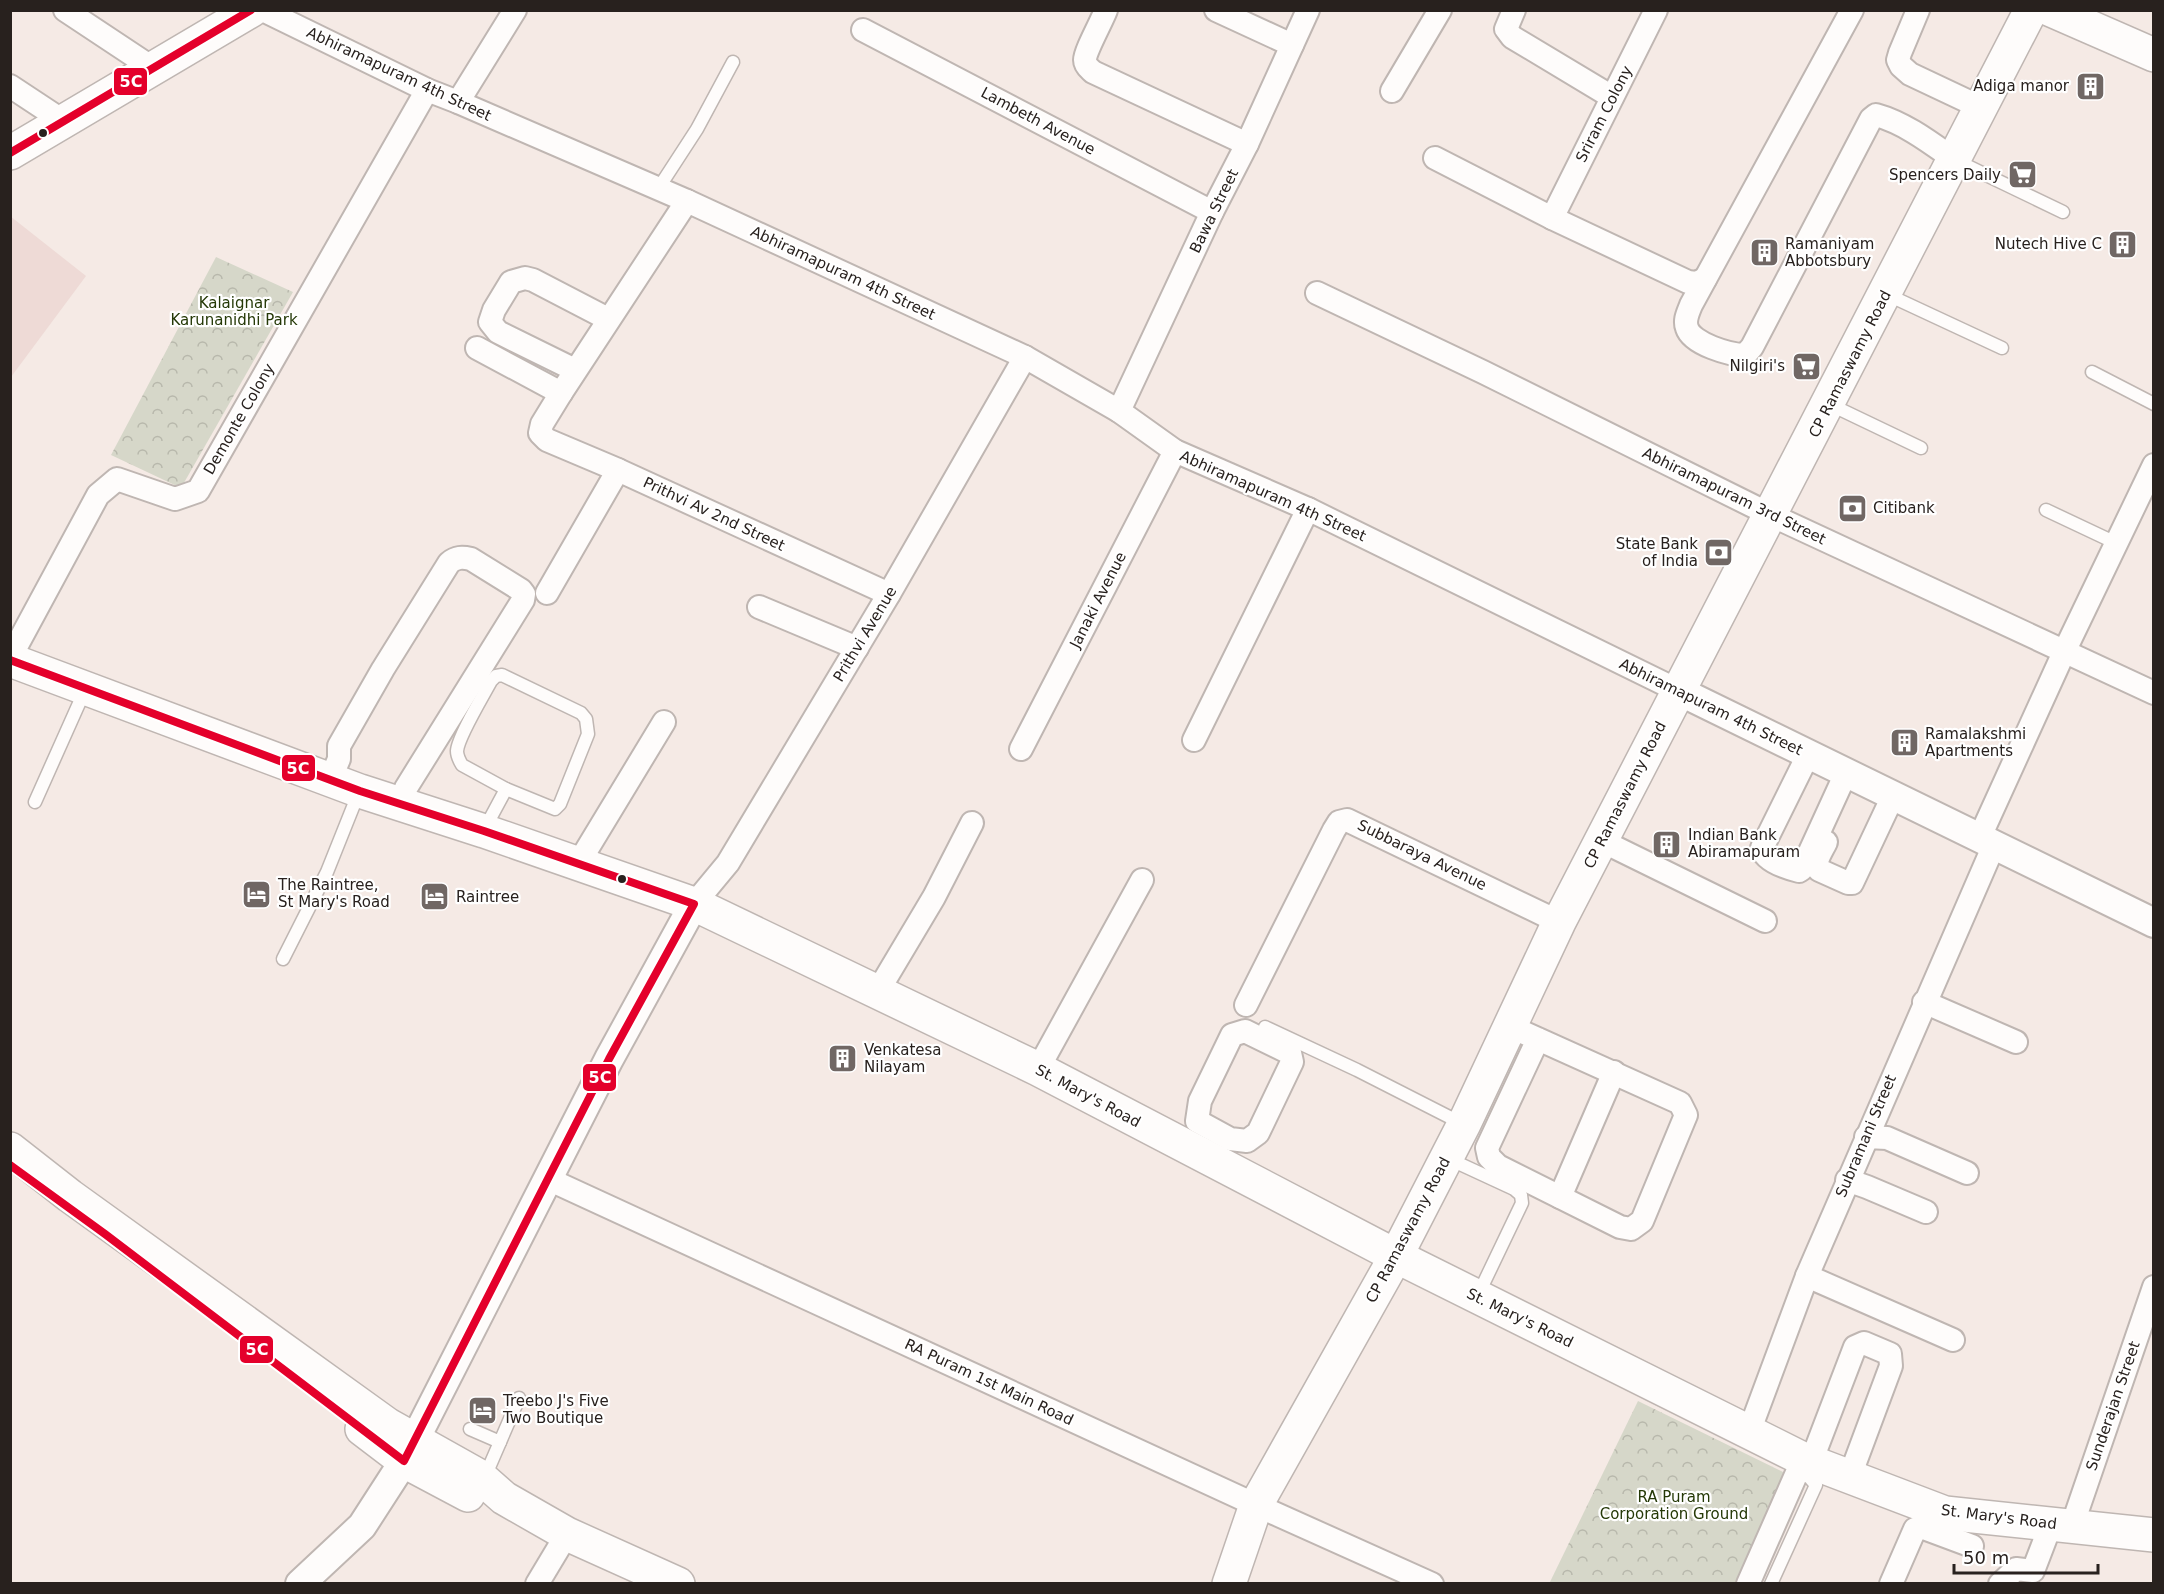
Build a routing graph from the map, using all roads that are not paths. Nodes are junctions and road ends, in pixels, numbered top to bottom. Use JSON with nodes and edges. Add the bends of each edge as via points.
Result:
{"nodes":[{"id":1,"x":64,"y":10,"type":"edge"},
{"id":2,"x":252,"y":10,"type":"edge"},
{"id":3,"x":263,"y":10,"type":"edge"},
{"id":4,"x":515,"y":10,"type":"edge"},
{"id":5,"x":1106,"y":10,"type":"edge"},
{"id":6,"x":1216,"y":10,"type":"edge"},
{"id":7,"x":1308,"y":10,"type":"edge"},
{"id":8,"x":1440,"y":10,"type":"edge"},
{"id":9,"x":1514,"y":10,"type":"edge"},
{"id":10,"x":1852,"y":10,"type":"edge"},
{"id":11,"x":1918,"y":10,"type":"edge"},
{"id":12,"x":2031,"y":10,"type":"edge"},
{"id":13,"x":2051,"y":10,"type":"edge"},
{"id":14,"x":1654,"y":11,"type":"edge"},
{"id":15,"x":863,"y":30,"type":"dead end"},
{"id":16,"x":1292,"y":45,"type":"junction"},
{"id":17,"x":2154,"y":55,"type":"edge"},
{"id":18,"x":733,"y":62,"type":"dead end"},
{"id":19,"x":154,"y":69,"type":"junction"},
{"id":20,"x":10,"y":86,"type":"edge"},
{"id":21,"x":427,"y":90,"type":"junction"},
{"id":22,"x":1392,"y":91,"type":"dead end"},
{"id":23,"x":1612,"y":97,"type":"junction"},
{"id":24,"x":458,"y":102,"type":"junction"},
{"id":25,"x":1982,"y":108,"type":"junction"},
{"id":26,"x":63,"y":121,"type":"junction"},
{"id":27,"x":1247,"y":144,"type":"junction"},
{"id":28,"x":10,"y":153,"type":"edge"},
{"id":29,"x":1435,"y":158,"type":"dead end"},
{"id":30,"x":1955,"y":160,"type":"junction"},
{"id":31,"x":658,"y":189,"type":"junction"},
{"id":32,"x":687,"y":201,"type":"junction"},
{"id":33,"x":1212,"y":212,"type":"junction"},
{"id":34,"x":2064,"y":212,"type":"dead end"},
{"id":35,"x":1552,"y":218,"type":"junction"},
{"id":36,"x":1705,"y":279,"type":"junction"},
{"id":37,"x":1317,"y":293,"type":"dead end"},
{"id":38,"x":1886,"y":294,"type":"junction"},
{"id":39,"x":608,"y":319,"type":"junction"},
{"id":40,"x":478,"y":341,"type":"dead end"},
{"id":41,"x":2002,"y":348,"type":"dead end"},
{"id":42,"x":1025,"y":357,"type":"junction"},
{"id":43,"x":2092,"y":372,"type":"dead end"},
{"id":44,"x":568,"y":381,"type":"junction"},
{"id":45,"x":1829,"y":404,"type":"junction"},
{"id":46,"x":2154,"y":404,"type":"edge"},
{"id":47,"x":1119,"y":411,"type":"junction"},
{"id":48,"x":1921,"y":448,"type":"dead end"},
{"id":49,"x":1175,"y":452,"type":"junction"},
{"id":50,"x":2154,"y":465,"type":"edge"},
{"id":51,"x":618,"y":470,"type":"junction"},
{"id":52,"x":1308,"y":509,"type":"junction"},
{"id":53,"x":2046,"y":510,"type":"dead end"},
{"id":54,"x":1771,"y":515,"type":"junction"},
{"id":55,"x":2116,"y":543,"type":"junction"},
{"id":56,"x":547,"y":593,"type":"dead end"},
{"id":57,"x":889,"y":594,"type":"junction"},
{"id":58,"x":759,"y":607,"type":"dead end"},
{"id":59,"x":857,"y":648,"type":"junction"},
{"id":60,"x":2065,"y":650,"type":"junction"},
{"id":61,"x":10,"y":659,"type":"edge"},
{"id":62,"x":86,"y":689,"type":"junction"},
{"id":63,"x":1679,"y":691,"type":"junction"},
{"id":64,"x":2154,"y":693,"type":"edge"},
{"id":65,"x":664,"y":723,"type":"dead end"},
{"id":66,"x":1194,"y":740,"type":"dead end"},
{"id":67,"x":1021,"y":749,"type":"dead end"},
{"id":68,"x":1809,"y":755,"type":"junction"},
{"id":69,"x":1851,"y":776,"type":"junction"},
{"id":70,"x":345,"y":785,"type":"junction"},
{"id":71,"x":506,"y":789,"type":"junction"},
{"id":72,"x":1893,"y":796,"type":"junction"},
{"id":73,"x":35,"y":802,"type":"dead end"},
{"id":74,"x":400,"y":802,"type":"junction"},
{"id":75,"x":972,"y":823,"type":"dead end"},
{"id":76,"x":484,"y":831,"type":"junction"},
{"id":77,"x":1602,"y":841,"type":"junction"},
{"id":78,"x":1986,"y":842,"type":"junction"},
{"id":79,"x":578,"y":864,"type":"junction"},
{"id":80,"x":1142,"y":880,"type":"dead end"},
{"id":81,"x":694,"y":904,"type":"junction"},
{"id":82,"x":1766,"y":921,"type":"dead end"},
{"id":83,"x":1559,"y":922,"type":"junction"},
{"id":84,"x":2154,"y":923,"type":"edge"},
{"id":85,"x":283,"y":959,"type":"dead end"},
{"id":86,"x":878,"y":991,"type":"junction"},
{"id":87,"x":1924,"y":1002,"type":"junction"},
{"id":88,"x":1246,"y":1005,"type":"dead end"},
{"id":89,"x":1265,"y":1027,"type":"dead end"},
{"id":90,"x":1524,"y":1033,"type":"junction"},
{"id":91,"x":2016,"y":1042,"type":"dead end"},
{"id":92,"x":1038,"y":1069,"type":"junction"},
{"id":93,"x":1614,"y":1072,"type":"junction"},
{"id":94,"x":1464,"y":1124,"type":"junction"},
{"id":95,"x":1866,"y":1137,"type":"junction"},
{"id":96,"x":10,"y":1149,"type":"edge"},
{"id":97,"x":1446,"y":1158,"type":"junction"},
{"id":98,"x":10,"y":1165,"type":"edge"},
{"id":99,"x":1967,"y":1173,"type":"dead end"},
{"id":100,"x":548,"y":1179,"type":"junction"},
{"id":101,"x":1847,"y":1180,"type":"junction"},
{"id":102,"x":1560,"y":1197,"type":"junction"},
{"id":103,"x":1926,"y":1212,"type":"dead end"},
{"id":104,"x":1396,"y":1256,"type":"junction"},
{"id":105,"x":1807,"y":1276,"type":"junction"},
{"id":106,"x":2154,"y":1287,"type":"edge"},
{"id":107,"x":1477,"y":1296,"type":"junction"},
{"id":108,"x":1953,"y":1340,"type":"dead end"},
{"id":109,"x":519,"y":1398,"type":"dead end"},
{"id":110,"x":470,"y":1428,"type":"dead end"},
{"id":111,"x":1749,"y":1432,"type":"junction"},
{"id":112,"x":500,"y":1442,"type":"junction"},
{"id":113,"x":409,"y":1451,"type":"junction"},
{"id":114,"x":1804,"y":1465,"type":"junction"},
{"id":115,"x":1850,"y":1476,"type":"junction"},
{"id":116,"x":494,"y":1489,"type":"junction"},
{"id":117,"x":1256,"y":1504,"type":"junction"},
{"id":118,"x":2061,"y":1525,"type":"junction"},
{"id":119,"x":567,"y":1534,"type":"junction"},
{"id":120,"x":2154,"y":1535,"type":"edge"},
{"id":121,"x":1972,"y":1546,"type":"dead end"},
{"id":122,"x":300,"y":1584,"type":"edge"},
{"id":123,"x":537,"y":1584,"type":"edge"},
{"id":124,"x":678,"y":1584,"type":"edge"},
{"id":125,"x":1229,"y":1584,"type":"edge"},
{"id":126,"x":1432,"y":1584,"type":"edge"},
{"id":127,"x":1748,"y":1584,"type":"edge"},
{"id":128,"x":1771,"y":1584,"type":"edge"},
{"id":129,"x":1891,"y":1584,"type":"edge"},
{"id":130,"x":2000,"y":1584,"type":"edge"}],
"edges":[{"from":1,"to":19,"type":"street"},
{"from":2,"to":19,"type":"main road"},
{"from":3,"to":21,"type":"street","name":"Abhiramapuram 4th Street"},
{"from":4,"to":24,"type":"street"},
{"from":5,"to":27,"type":"street","via":[[1085,61],[1093,72]]},
{"from":6,"to":16,"type":"street"},
{"from":7,"to":16,"type":"street","name":"Bawa Street"},
{"from":8,"to":22,"type":"street"},
{"from":9,"to":23,"type":"street","via":[[1506,29],[1512,37]]},
{"from":10,"to":36,"type":"street"},
{"from":11,"to":25,"type":"street","via":[[1899,53],[1901,66]]},
{"from":12,"to":25,"type":"main road","name":"CP Ramaswamy Road"},
{"from":13,"to":17,"type":"main road"},
{"from":14,"to":23,"type":"street","name":"Sriram Colony"},
{"from":15,"to":33,"type":"street","name":"Lambeth Avenue"},
{"from":16,"to":27,"type":"street","name":"Bawa Street"},
{"from":18,"to":31,"type":"lane","via":[[697,129]]},
{"from":19,"to":26,"type":"main road"},
{"from":20,"to":26,"type":"street"},
{"from":21,"to":24,"type":"street","name":"Abhiramapuram 4th Street"},
{"from":21,"to":61,"type":"street","name":"Demonte Colony","via":[[198,491],[175,500],[117,479],[98,495]]},
{"from":23,"to":35,"type":"street","name":"Sriram Colony"},
{"from":24,"to":31,"type":"street","name":"Abhiramapuram 4th Street"},
{"from":25,"to":30,"type":"main road","name":"CP Ramaswamy Road"},
{"from":26,"to":28,"type":"main road"},
{"from":27,"to":33,"type":"street","name":"Bawa Street"},
{"from":29,"to":35,"type":"street"},
{"from":30,"to":34,"type":"lane"},
{"from":30,"to":36,"type":"street","via":[[1884,117],[1876,115],[1871,119],[1745,356],[1710,346],[1687,330],[1685,320]]},
{"from":30,"to":38,"type":"main road","name":"CP Ramaswamy Road"},
{"from":31,"to":32,"type":"street","name":"Abhiramapuram 4th Street"},
{"from":32,"to":39,"type":"street"},
{"from":32,"to":42,"type":"street","name":"Abhiramapuram 4th Street"},
{"from":33,"to":47,"type":"street","name":"Bawa Street"},
{"from":35,"to":36,"type":"street","via":[[1688,282]]},
{"from":37,"to":54,"type":"street","name":"Abhiramapuram 3rd Street"},
{"from":38,"to":41,"type":"lane"},
{"from":38,"to":45,"type":"main road","name":"CP Ramaswamy Road"},
{"from":39,"to":44,"type":"street"},
{"from":39,"to":44,"type":"street","via":[[533,280],[511,282],[490,322],[498,332]]},
{"from":40,"to":44,"type":"street"},
{"from":42,"to":47,"type":"street","name":"Abhiramapuram 4th Street"},
{"from":42,"to":57,"type":"street","name":"Prithvi Avenue"},
{"from":43,"to":46,"type":"lane"},
{"from":44,"to":51,"type":"street","name":"Prithvi Av 2nd Street","via":[[540,433],[547,440]]},
{"from":45,"to":48,"type":"lane"},
{"from":45,"to":54,"type":"main road","name":"CP Ramaswamy Road"},
{"from":47,"to":49,"type":"street","name":"Abhiramapuram 4th Street"},
{"from":49,"to":52,"type":"street","name":"Abhiramapuram 4th Street"},
{"from":49,"to":67,"type":"street","name":"Janaki Avenue"},
{"from":50,"to":55,"type":"street","name":"Subramani Street"},
{"from":51,"to":56,"type":"street"},
{"from":51,"to":57,"type":"street","name":"Prithvi Av 2nd Street"},
{"from":52,"to":63,"type":"street","name":"Abhiramapuram 4th Street"},
{"from":52,"to":66,"type":"street"},
{"from":53,"to":55,"type":"lane"},
{"from":54,"to":60,"type":"street","name":"Abhiramapuram 3rd Street"},
{"from":54,"to":63,"type":"main road","name":"CP Ramaswamy Road"},
{"from":55,"to":60,"type":"street","name":"Subramani Street"},
{"from":57,"to":59,"type":"street","name":"Prithvi Avenue"},
{"from":58,"to":59,"type":"street"},
{"from":59,"to":81,"type":"street","name":"Prithvi Avenue","via":[[728,863]]},
{"from":60,"to":64,"type":"street","name":"Abhiramapuram 3rd Street"},
{"from":60,"to":78,"type":"street","name":"Subramani Street"},
{"from":61,"to":62,"type":"main road","name":"St. Mary's Road"},
{"from":62,"to":70,"type":"main road","name":"St. Mary's Road"},
{"from":62,"to":73,"type":"lane"},
{"from":63,"to":68,"type":"street","name":"Abhiramapuram 4th Street"},
{"from":63,"to":77,"type":"main road","name":"CP Ramaswamy Road"},
{"from":65,"to":79,"type":"street"},
{"from":68,"to":69,"type":"street","name":"Abhiramapuram 4th Street"},
{"from":68,"to":69,"type":"street","via":[[1762,848],[1766,857],[1796,871],[1802,869]]},
{"from":69,"to":72,"type":"street","name":"Abhiramapuram 4th Street"},
{"from":69,"to":72,"type":"street","via":[[1817,862],[1820,870],[1848,884],[1852,883]]},
{"from":70,"to":74,"type":"main road","name":"St. Mary's Road"},
{"from":70,"to":74,"type":"street","via":[[339,746],[449,563],[462,557],[471,559],[520,590],[523,600]]},
{"from":70,"to":85,"type":"lane","via":[[327,872]]},
{"from":71,"to":71,"type":"lane","via":[[462,765],[456,753],[491,681],[502,675],[581,713],[588,734],[555,808]]},
{"from":71,"to":76,"type":"lane"},
{"from":72,"to":78,"type":"street","name":"Abhiramapuram 4th Street"},
{"from":74,"to":76,"type":"main road","name":"St. Mary's Road"},
{"from":75,"to":86,"type":"street"},
{"from":76,"to":79,"type":"main road","name":"St. Mary's Road"},
{"from":77,"to":82,"type":"street"},
{"from":77,"to":83,"type":"main road","name":"CP Ramaswamy Road"},
{"from":78,"to":84,"type":"street","name":"Abhiramapuram 4th Street"},
{"from":78,"to":87,"type":"street","name":"Subramani Street"},
{"from":79,"to":81,"type":"main road","name":"St. Mary's Road"},
{"from":80,"to":92,"type":"street"},
{"from":81,"to":86,"type":"main road","name":"St. Mary's Road"},
{"from":81,"to":100,"type":"street"},
{"from":83,"to":88,"type":"street","name":"Subbaraya Avenue","via":[[1347,820],[1339,822]]},
{"from":83,"to":90,"type":"main road","name":"CP Ramaswamy Road"},
{"from":86,"to":92,"type":"main road","name":"St. Mary's Road"},
{"from":87,"to":91,"type":"street"},
{"from":87,"to":95,"type":"street","name":"Subramani Street"},
{"from":89,"to":94,"type":"lane"},
{"from":90,"to":93,"type":"street"},
{"from":90,"to":94,"type":"main road","name":"CP Ramaswamy Road"},
{"from":90,"to":102,"type":"street","via":[[1487,1148],[1498,1166]]},
{"from":92,"to":104,"type":"main road","name":"St. Mary's Road","via":[[1207,1142]]},
{"from":93,"to":102,"type":"street"},
{"from":93,"to":102,"type":"street","via":[[1680,1103],[1686,1115],[1642,1221],[1631,1229],[1620,1227]]},
{"from":94,"to":97,"type":"main road","name":"CP Ramaswamy Road"},
{"from":95,"to":99,"type":"street","via":[[1887,1138]]},
{"from":95,"to":101,"type":"street","name":"Subramani Street"},
{"from":96,"to":113,"type":"main road","via":[[388,1425]]},
{"from":97,"to":104,"type":"main road","name":"CP Ramaswamy Road"},
{"from":97,"to":107,"type":"lane","via":[[1521,1195],[1522,1203]]},
{"from":98,"to":113,"type":"main road"},
{"from":100,"to":113,"type":"street"},
{"from":100,"to":117,"type":"street","name":"RA Puram 1st Main Road"},
{"from":101,"to":103,"type":"street"},
{"from":101,"to":105,"type":"street","name":"Subramani Street"},
{"from":104,"to":107,"type":"main road","name":"St. Mary's Road"},
{"from":104,"to":117,"type":"main road","name":"CP Ramaswamy Road"},
{"from":105,"to":108,"type":"street"},
{"from":105,"to":111,"type":"street","name":"Subramani Street"},
{"from":106,"to":118,"type":"street","name":"Sunderajan Street"},
{"from":107,"to":111,"type":"main road","name":"St. Mary's Road"},
{"from":109,"to":112,"type":"lane"},
{"from":110,"to":112,"type":"lane"},
{"from":111,"to":114,"type":"main road","name":"St. Mary's Road"},
{"from":112,"to":116,"type":"lane"},
{"from":113,"to":116,"type":"main road","via":[[477,1500]]},
{"from":113,"to":122,"type":"street","via":[[362,1526]]},
{"from":114,"to":115,"type":"main road","name":"St. Mary's Road"},
{"from":114,"to":115,"type":"street","via":[[1855,1347],[1864,1343],[1890,1354],[1891,1366]]},
{"from":114,"to":127,"type":"street"},
{"from":114,"to":128,"type":"lane","via":[[1816,1485]]},
{"from":115,"to":118,"type":"main road","name":"St. Mary's Road","via":[[1945,1513]]},
{"from":116,"to":119,"type":"main road"},
{"from":117,"to":125,"type":"main road","name":"CP Ramaswamy Road"},
{"from":117,"to":126,"type":"street","name":"RA Puram 1st Main Road"},
{"from":118,"to":120,"type":"main road","name":"St. Mary's Road"},
{"from":118,"to":130,"type":"street","name":"Sunderajan Street","via":[[2033,1570],[2016,1569]]},
{"from":119,"to":123,"type":"street"},
{"from":119,"to":124,"type":"main road"},
{"from":121,"to":129,"type":"street","via":[[1921,1527],[1915,1529]]}]}
